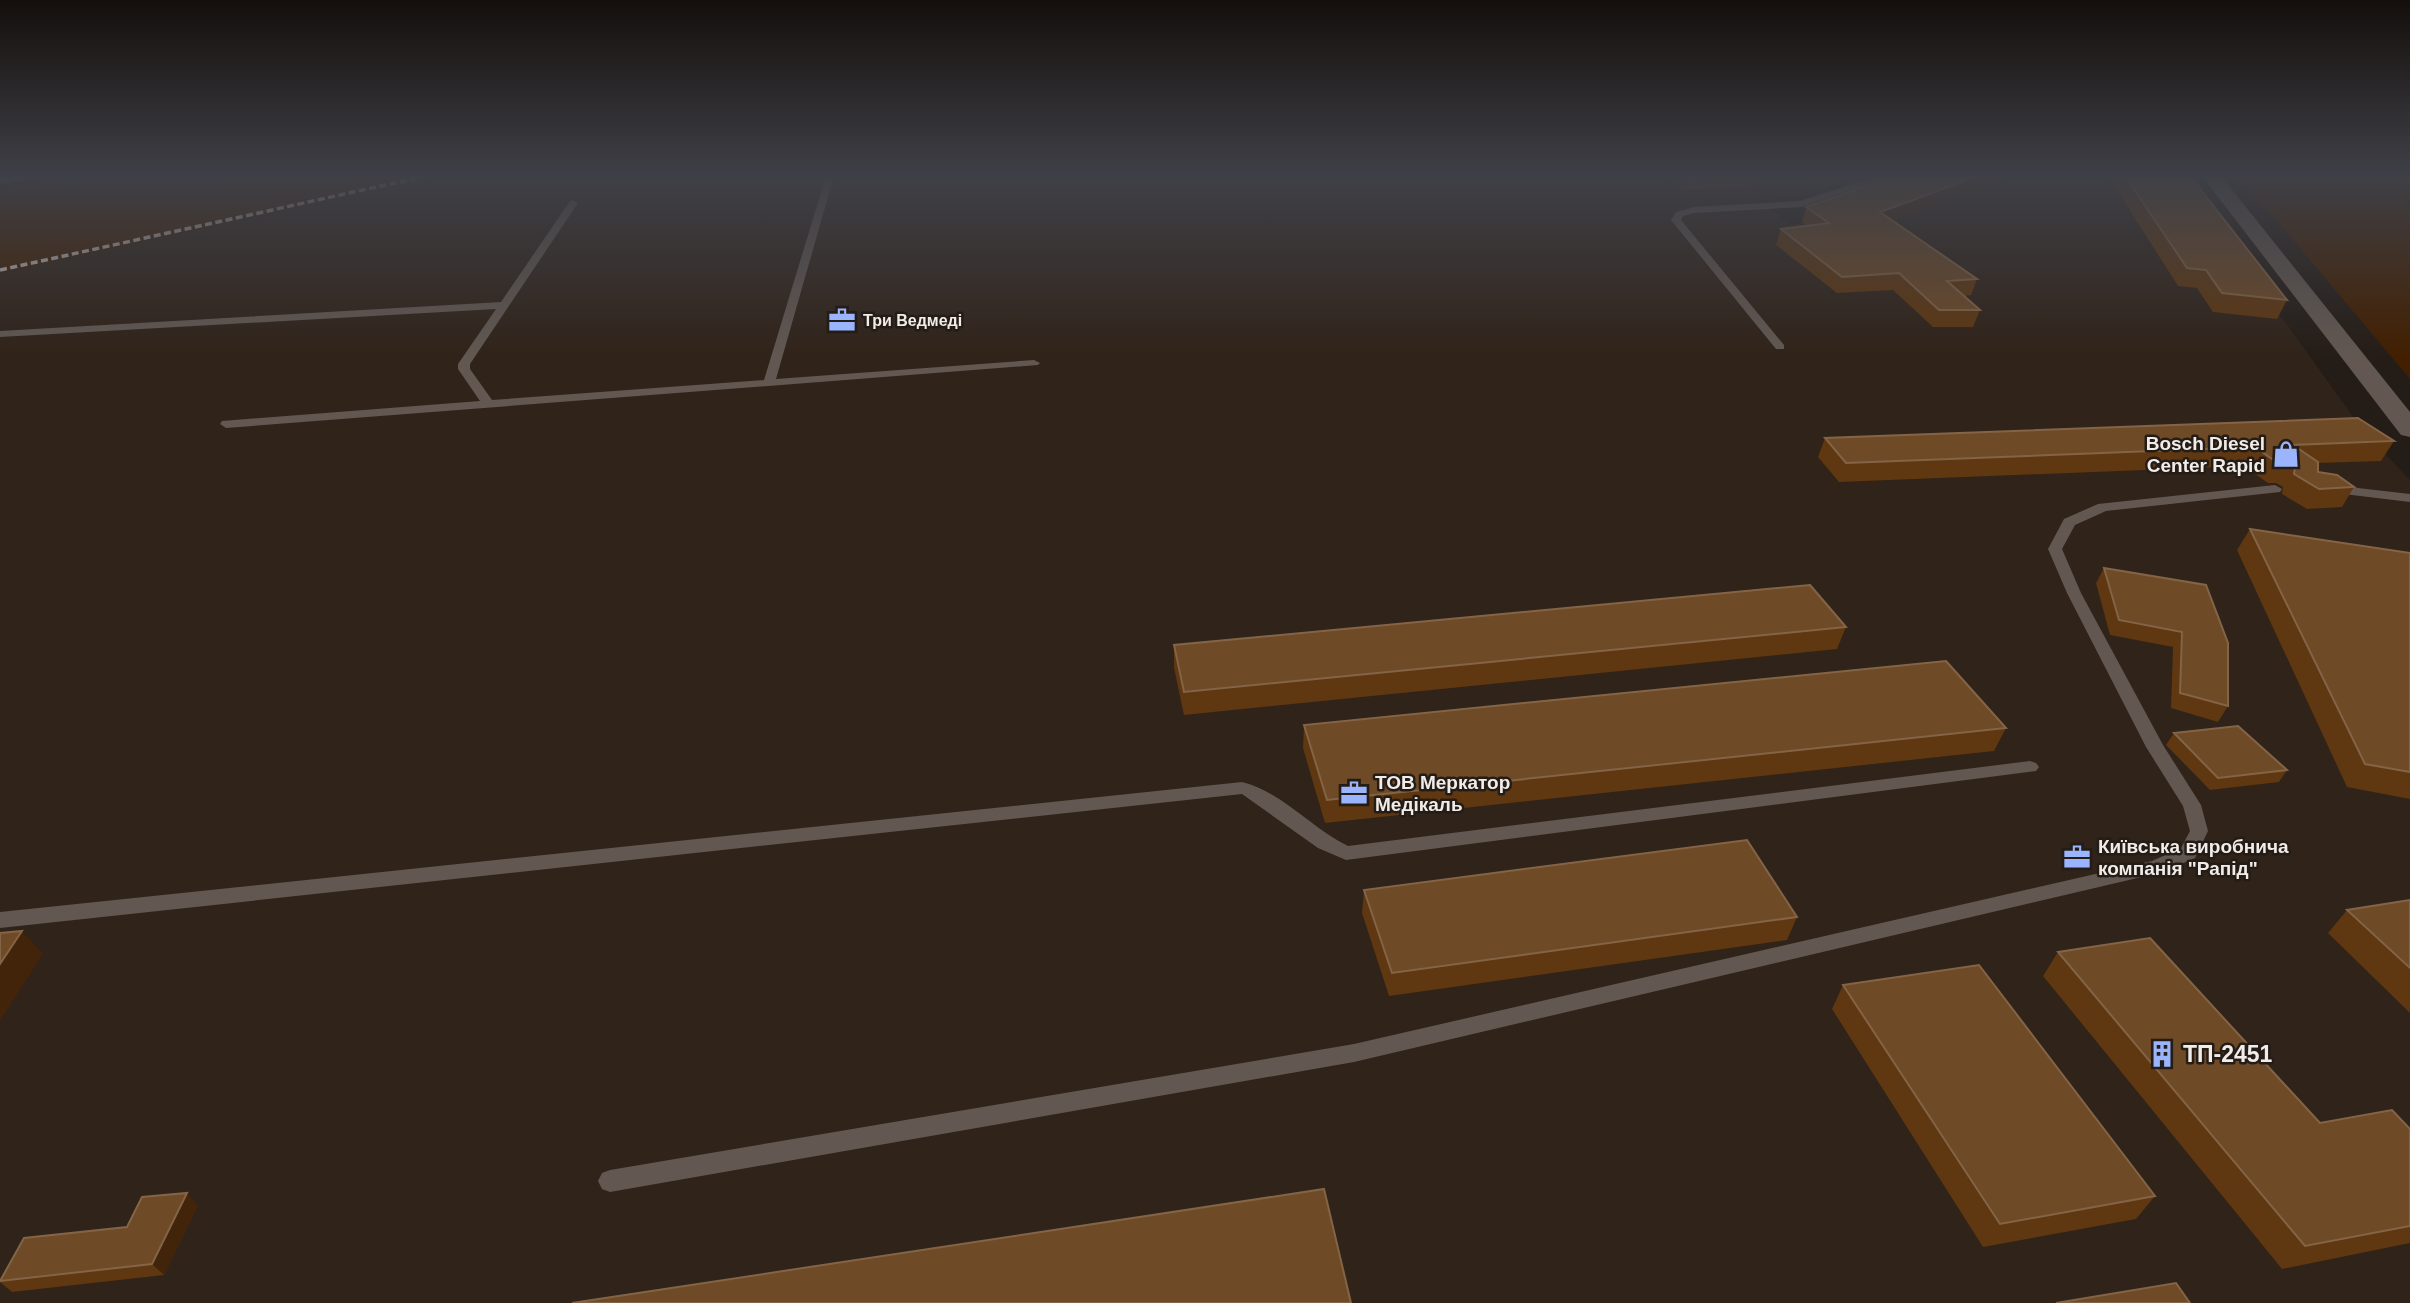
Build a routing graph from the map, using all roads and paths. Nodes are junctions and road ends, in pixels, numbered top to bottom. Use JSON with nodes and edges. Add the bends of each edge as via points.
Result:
{"nodes":[{"id":1,"x":550,"y":237,"type":"edge"},
{"id":2,"x":812,"y":237,"type":"edge"},
{"id":3,"x":1690,"y":237,"type":"edge"},
{"id":4,"x":2259,"y":237,"type":"edge"},
{"id":5,"x":503,"y":305,"type":"junction"},
{"id":6,"x":0,"y":334,"type":"edge"},
{"id":7,"x":1780,"y":347,"type":"dead end"},
{"id":8,"x":1034,"y":363,"type":"dead end"},
{"id":9,"x":769,"y":383,"type":"junction"},
{"id":10,"x":488,"y":404,"type":"junction"},
{"id":11,"x":226,"y":424,"type":"dead end"},
{"id":12,"x":2410,"y":429,"type":"edge"},
{"id":13,"x":2313,"y":487,"type":"edge"},
{"id":14,"x":2275,"y":489,"type":"edge"},
{"id":15,"x":2410,"y":498,"type":"edge"},
{"id":16,"x":2030,"y":767,"type":"dead end"},
{"id":17,"x":0,"y":920,"type":"edge"},
{"id":18,"x":610,"y":1181,"type":"dead end"}],
"edges":[{"from":1,"to":5,"type":"lane"},
{"from":2,"to":9,"type":"lane"},
{"from":3,"to":7,"type":"lane"},
{"from":4,"to":12,"type":"street"},
{"from":5,"to":6,"type":"lane"},
{"from":5,"to":10,"type":"lane","via":[[464,364]]},
{"from":8,"to":9,"type":"lane"},
{"from":9,"to":10,"type":"lane"},
{"from":10,"to":11,"type":"lane"},
{"from":13,"to":15,"type":"lane"},
{"from":14,"to":18,"type":"lane","via":[[2103,507],[2068,522],[2054,549],[2155,747],[2192,805],[2199,831],[2188,853],[2156,867],[1354,1053]]},
{"from":16,"to":17,"type":"lane","via":[[1346,853],[1325,844],[1253,791],[1242,789]]}]}
